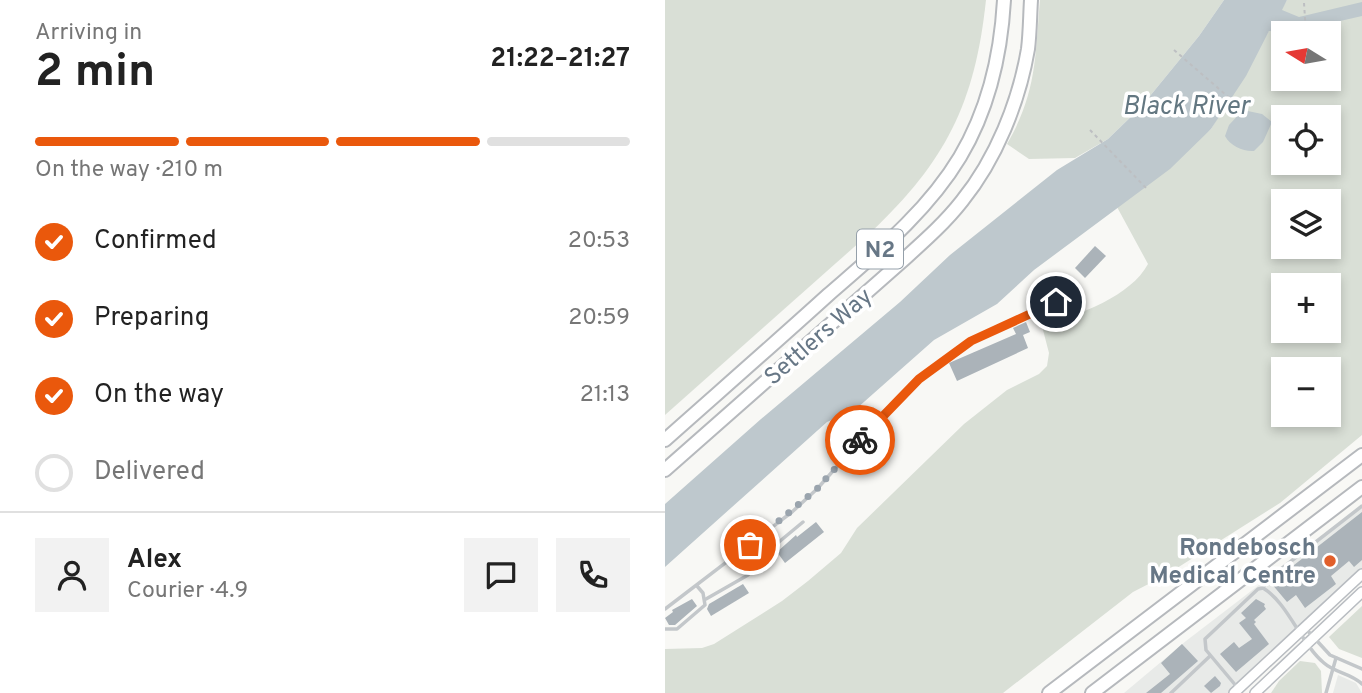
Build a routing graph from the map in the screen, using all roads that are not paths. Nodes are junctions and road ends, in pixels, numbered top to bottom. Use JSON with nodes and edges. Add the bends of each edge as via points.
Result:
{"nodes":[{"id":1,"x":1004,"y":0,"type":"edge"},
{"id":2,"x":1031,"y":0,"type":"edge"},
{"id":3,"x":1056,"y":302,"type":"dead end"},
{"id":4,"x":665,"y":440,"type":"edge"},
{"id":5,"x":1361,"y":456,"type":"edge"},
{"id":6,"x":665,"y":470,"type":"edge"},
{"id":7,"x":1362,"y":487,"type":"edge"},
{"id":8,"x":1362,"y":506,"type":"edge"},
{"id":9,"x":803,"y":522,"type":"dead end"},
{"id":10,"x":1362,"y":574,"type":"edge"},
{"id":11,"x":697,"y":585,"type":"junction"},
{"id":12,"x":1263,"y":588,"type":"junction"},
{"id":13,"x":1362,"y":592,"type":"edge"},
{"id":14,"x":706,"y":599,"type":"junction"},
{"id":15,"x":665,"y":609,"type":"edge"},
{"id":16,"x":665,"y":629,"type":"edge"},
{"id":17,"x":1301,"y":629,"type":"junction"},
{"id":18,"x":1310,"y":640,"type":"junction"},
{"id":19,"x":1210,"y":655,"type":"junction"},
{"id":20,"x":1336,"y":658,"type":"junction"},
{"id":21,"x":1333,"y":668,"type":"junction"},
{"id":22,"x":1362,"y":669,"type":"edge"},
{"id":23,"x":1362,"y":684,"type":"edge"},
{"id":24,"x":1236,"y":691,"type":"edge"},
{"id":25,"x":1049,"y":693,"type":"edge"},
{"id":26,"x":1092,"y":693,"type":"edge"},
{"id":27,"x":1171,"y":693,"type":"edge"},
{"id":28,"x":1255,"y":693,"type":"edge"},
{"id":29,"x":1326,"y":693,"type":"edge"}],
"edges":[{"from":1,"to":4,"type":"highway","name":"Settlers Way","number":"N2","via":[[991,85],[961,156],[942,184],[877,252]]},
{"from":2,"to":6,"type":"highway","name":"Settlers Way","number":"N2","via":[[1028,47],[1018,93],[985,167],[963,201],[901,262]]},
{"from":3,"to":11,"type":"lane","via":[[980,335],[919,379],[817,489]]},
{"from":5,"to":25,"type":"highway"},
{"from":7,"to":26,"type":"highway"},
{"from":8,"to":12,"type":"lane","via":[[1268,579]]},
{"from":9,"to":14,"type":"lane","via":[[762,556],[748,575]]},
{"from":10,"to":17,"type":"main road"},
{"from":11,"to":14,"type":"lane"},
{"from":11,"to":15,"type":"lane"},
{"from":12,"to":17,"type":"lane"},
{"from":12,"to":19,"type":"lane","via":[[1208,634],[1205,644]]},
{"from":13,"to":18,"type":"main road"},
{"from":14,"to":16,"type":"lane","via":[[701,611],[677,629]]},
{"from":17,"to":18,"type":"lane"},
{"from":17,"to":18,"type":"lane"},
{"from":17,"to":24,"type":"main road"},
{"from":18,"to":20,"type":"lane"},
{"from":18,"to":21,"type":"lane","via":[[1322,662]]},
{"from":18,"to":28,"type":"main road"},
{"from":19,"to":24,"type":"lane"},
{"from":19,"to":27,"type":"lane"},
{"from":20,"to":21,"type":"lane"},
{"from":20,"to":22,"type":"lane"},
{"from":21,"to":23,"type":"lane"},
{"from":21,"to":29,"type":"lane"}]}
